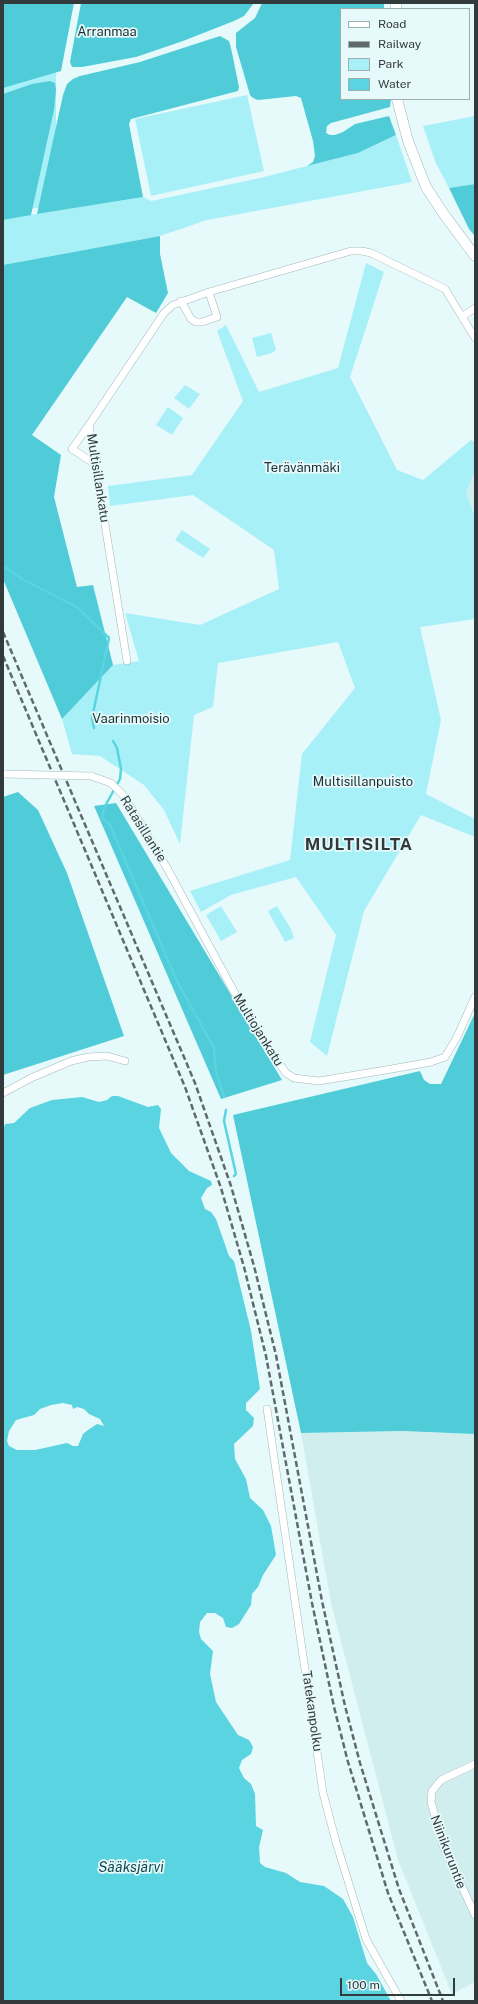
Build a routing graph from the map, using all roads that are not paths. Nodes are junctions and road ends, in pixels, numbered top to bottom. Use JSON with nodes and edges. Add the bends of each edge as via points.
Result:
{"nodes":[{"id":1,"x":397,"y":100,"type":"edge"},
{"id":2,"x":475,"y":256,"type":"edge"},
{"id":3,"x":209,"y":292,"type":"junction"},
{"id":4,"x":181,"y":301,"type":"junction"},
{"id":5,"x":475,"y":308,"type":"edge"},
{"id":6,"x":463,"y":316,"type":"junction"},
{"id":7,"x":473,"y":329,"type":"edge"},
{"id":8,"x":475,"y":338,"type":"edge"},
{"id":9,"x":89,"y":425,"type":"junction"},
{"id":10,"x":95,"y":464,"type":"junction"},
{"id":11,"x":127,"y":661,"type":"dead end"},
{"id":12,"x":4,"y":774,"type":"edge"},
{"id":13,"x":167,"y":868,"type":"joint"},
{"id":14,"x":475,"y":997,"type":"edge"},
{"id":15,"x":125,"y":1061,"type":"dead end"},
{"id":16,"x":3,"y":1093,"type":"edge"},
{"id":17,"x":267,"y":1408,"type":"dead end"},
{"id":18,"x":475,"y":1764,"type":"edge"},
{"id":19,"x":475,"y":1915,"type":"edge"},
{"id":20,"x":401,"y":2001,"type":"edge"}],
"edges":[{"from":1,"to":2,"type":"main road","via":[[410,147],[426,187],[442,213]]},
{"from":3,"to":4,"type":"street","name":"Multisillankatu"},
{"from":3,"to":4,"type":"street","via":[[217,317],[202,322],[196,322],[191,318]]},
{"from":3,"to":6,"type":"street","name":"Multisillankatu","via":[[351,251],[362,251],[438,284],[449,294]]},
{"from":4,"to":9,"type":"street","name":"Multisillankatu","via":[[164,313]]},
{"from":5,"to":6,"type":"street"},
{"from":6,"to":7,"type":"street","name":"Multisillankatu"},
{"from":7,"to":8,"type":"street","name":"Multisillankatu"},
{"from":9,"to":10,"type":"street","name":"Multisillankatu"},
{"from":9,"to":10,"type":"street","via":[[72,449]]},
{"from":10,"to":11,"type":"street","name":"Multisillankatu"},
{"from":12,"to":13,"type":"street","name":"Ratasillantie","bridge":true,"via":[[91,776],[111,783],[124,796]]},
{"from":13,"to":14,"type":"street","name":"Multiojankatu","via":[[258,1033],[286,1073],[294,1078],[319,1081],[431,1062],[445,1057]]},
{"from":15,"to":16,"type":"street","via":[[107,1056],[71,1061]]},
{"from":17,"to":20,"type":"street","name":"Tatekanpolku","via":[[323,1793],[366,1939]]},
{"from":18,"to":19,"type":"street","name":"Niinikuruntie","via":[[441,1780],[432,1791],[431,1802],[443,1846]]}]}
